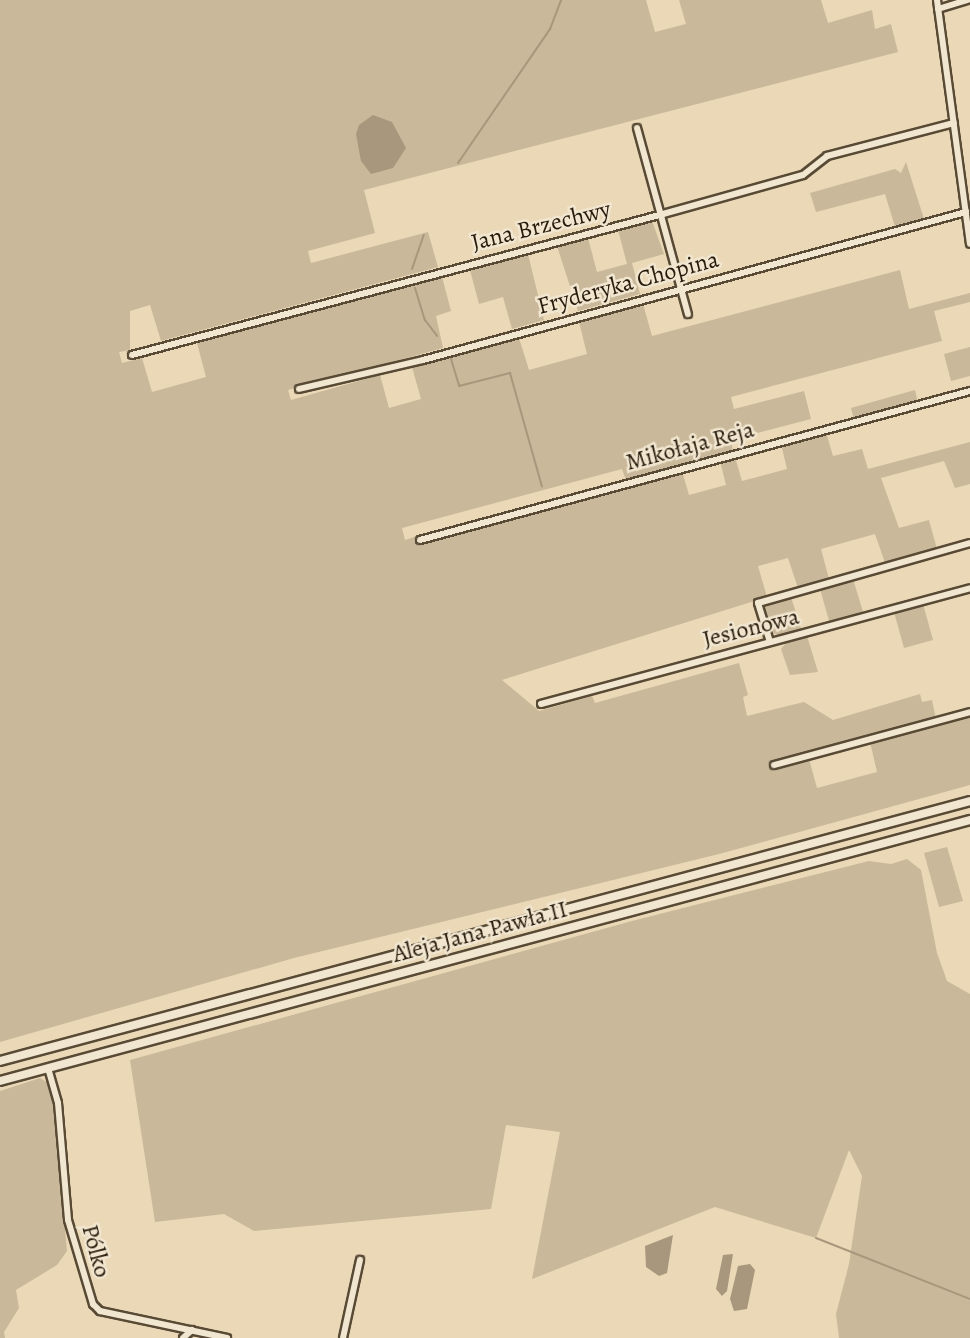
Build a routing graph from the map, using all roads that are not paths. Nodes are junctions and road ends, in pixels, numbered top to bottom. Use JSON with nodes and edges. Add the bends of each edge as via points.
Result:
{"nodes":[{"id":1,"x":937,"y":0,"type":"edge"},
{"id":2,"x":968,"y":0,"type":"edge"},
{"id":3,"x":938,"y":9,"type":"junction"},
{"id":4,"x":954,"y":123,"type":"junction"},
{"id":5,"x":637,"y":128,"type":"dead end"},
{"id":6,"x":966,"y":212,"type":"junction"},
{"id":7,"x":663,"y":215,"type":"junction"},
{"id":8,"x":970,"y":244,"type":"edge"},
{"id":9,"x":681,"y":289,"type":"junction"},
{"id":10,"x":688,"y":314,"type":"dead end"},
{"id":11,"x":132,"y":355,"type":"dead end"},
{"id":12,"x":299,"y":389,"type":"dead end"},
{"id":13,"x":970,"y":391,"type":"edge"},
{"id":14,"x":420,"y":540,"type":"dead end"},
{"id":15,"x":970,"y":543,"type":"edge"},
{"id":16,"x":970,"y":588,"type":"edge"},
{"id":17,"x":770,"y":642,"type":"junction"},
{"id":18,"x":541,"y":704,"type":"dead end"},
{"id":19,"x":970,"y":712,"type":"edge"},
{"id":20,"x":774,"y":765,"type":"dead end"},
{"id":21,"x":970,"y":801,"type":"edge"},
{"id":22,"x":970,"y":820,"type":"edge"},
{"id":23,"x":0,"y":1061,"type":"edge"},
{"id":24,"x":48,"y":1068,"type":"junction"},
{"id":25,"x":0,"y":1081,"type":"edge"},
{"id":26,"x":360,"y":1260,"type":"dead end"},
{"id":27,"x":192,"y":1331,"type":"junction"},
{"id":28,"x":183,"y":1338,"type":"edge"},
{"id":29,"x":227,"y":1338,"type":"edge"},
{"id":30,"x":343,"y":1338,"type":"edge"}],
"edges":[{"from":1,"to":3,"type":"street"},
{"from":2,"to":3,"type":"street"},
{"from":3,"to":4,"type":"street"},
{"from":4,"to":6,"type":"street"},
{"from":4,"to":7,"type":"street","name":"Jana Brzechwy","via":[[827,156],[803,175]]},
{"from":5,"to":7,"type":"street"},
{"from":6,"to":8,"type":"street"},
{"from":6,"to":9,"type":"street","name":"Fryderyka Chopina"},
{"from":7,"to":9,"type":"street"},
{"from":7,"to":11,"type":"street","name":"Jana Brzechwy"},
{"from":9,"to":10,"type":"street"},
{"from":9,"to":12,"type":"street","name":"Fryderyka Chopina"},
{"from":13,"to":14,"type":"street","name":"Mikołaja Reja"},
{"from":15,"to":17,"type":"street","via":[[758,603]]},
{"from":16,"to":17,"type":"street","name":"Jesionowa"},
{"from":17,"to":18,"type":"street","name":"Jesionowa"},
{"from":19,"to":20,"type":"street"},
{"from":21,"to":23,"type":"main road","name":"Aleja Jana Pawła II"},
{"from":22,"to":24,"type":"main road","name":"Aleja Jana Pawła II"},
{"from":24,"to":25,"type":"main road","name":"Aleja Jana Pawła II"},
{"from":24,"to":27,"type":"street","name":"Pólko","via":[[58,1103],[68,1220],[93,1304],[100,1311]]},
{"from":26,"to":30,"type":"street"},
{"from":27,"to":28,"type":"street"},
{"from":27,"to":29,"type":"street","name":"Pólko"}]}
